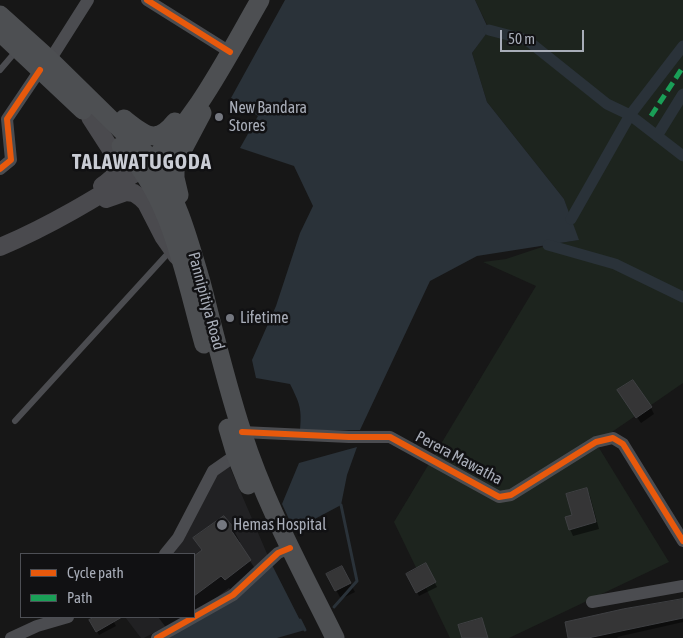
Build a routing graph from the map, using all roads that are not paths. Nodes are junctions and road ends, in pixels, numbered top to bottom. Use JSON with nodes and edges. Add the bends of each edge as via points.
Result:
{"nodes":[{"id":1,"x":88,"y":0,"type":"edge"},
{"id":2,"x":147,"y":0,"type":"edge"},
{"id":3,"x":260,"y":0,"type":"edge"},
{"id":4,"x":0,"y":15,"type":"edge"},
{"id":5,"x":0,"y":32,"type":"edge"},
{"id":6,"x":18,"y":49,"type":"junction"},
{"id":7,"x":230,"y":52,"type":"junction"},
{"id":8,"x":45,"y":65,"type":"junction"},
{"id":9,"x":0,"y":70,"type":"edge"},
{"id":10,"x":214,"y":81,"type":"junction"},
{"id":11,"x":81,"y":90,"type":"junction"},
{"id":12,"x":90,"y":117,"type":"junction"},
{"id":13,"x":147,"y":165,"type":"junction"},
{"id":14,"x":0,"y":169,"type":"edge"},
{"id":15,"x":74,"y":211,"type":"junction"},
{"id":16,"x":178,"y":241,"type":"junction"},
{"id":17,"x":0,"y":247,"type":"edge"},
{"id":18,"x":15,"y":421,"type":"dead end"},
{"id":19,"x":242,"y":432,"type":"junction"},
{"id":20,"x":236,"y":456,"type":"junction"},
{"id":21,"x":683,"y":541,"type":"edge"},
{"id":22,"x":284,"y":550,"type":"junction"},
{"id":23,"x":166,"y":553,"type":"edge"},
{"id":24,"x":683,"y":586,"type":"edge"},
{"id":25,"x":592,"y":602,"type":"dead end"},
{"id":26,"x":195,"y":616,"type":"edge"},
{"id":27,"x":65,"y":618,"type":"edge"},
{"id":28,"x":192,"y":618,"type":"edge"},
{"id":29,"x":11,"y":638,"type":"edge"},
{"id":30,"x":157,"y":638,"type":"edge"},
{"id":31,"x":322,"y":638,"type":"edge"},
{"id":32,"x":336,"y":638,"type":"edge"}],
"edges":[{"from":1,"to":8,"type":"street"},
{"from":2,"to":7,"type":"street"},
{"from":3,"to":7,"type":"main road"},
{"from":4,"to":8,"type":"main road","name":"Pannipitiya Road"},
{"from":5,"to":6,"type":"main road","name":"Pannipitiya Road"},
{"from":6,"to":8,"type":"main road","name":"Pannipitiya Road"},
{"from":6,"to":9,"type":"lane"},
{"from":7,"to":10,"type":"main road"},
{"from":8,"to":11,"type":"main road","name":"Pannipitiya Road"},
{"from":8,"to":12,"type":"main road","name":"Pannipitiya Road"},
{"from":8,"to":14,"type":"street","via":[[7,118],[11,160]]},
{"from":10,"to":11,"type":"main road","via":[[169,130],[154,137],[146,136],[104,101]]},
{"from":10,"to":13,"type":"main road","via":[[187,120]]},
{"from":10,"to":16,"type":"main road","via":[[199,121],[175,164]]},
{"from":11,"to":13,"type":"main road","name":"Pannipitiya Road"},
{"from":12,"to":13,"type":"main road","name":"Pannipitiya Road","via":[[125,150]]},
{"from":12,"to":15,"type":"main road","via":[[120,167]]},
{"from":13,"to":15,"type":"main road"},
{"from":13,"to":16,"type":"main road","name":"Pannipitiya Road","via":[[164,178]]},
{"from":15,"to":16,"type":"main road","via":[[118,194],[134,193]]},
{"from":15,"to":17,"type":"main road"},
{"from":16,"to":18,"type":"lane"},
{"from":16,"to":19,"type":"main road","name":"Pannipitiya Road"},
{"from":16,"to":20,"type":"main road","name":"Pannipitiya Road"},
{"from":19,"to":21,"type":"street","name":"Perera Mawatha","via":[[390,437],[499,497],[512,495],[596,442],[613,438],[623,444]]},
{"from":19,"to":22,"type":"main road","name":"Pannipitiya Road"},
{"from":20,"to":22,"type":"main road","name":"Pannipitiya Road"},
{"from":20,"to":23,"type":"street","via":[[213,470],[178,538]]},
{"from":22,"to":26,"type":"street","via":[[233,595]]},
{"from":22,"to":31,"type":"main road","name":"Pannipitiya Road"},
{"from":22,"to":32,"type":"main road","name":"Pannipitiya Road"},
{"from":24,"to":25,"type":"street"},
{"from":27,"to":29,"type":"street"},
{"from":28,"to":30,"type":"street"}]}
